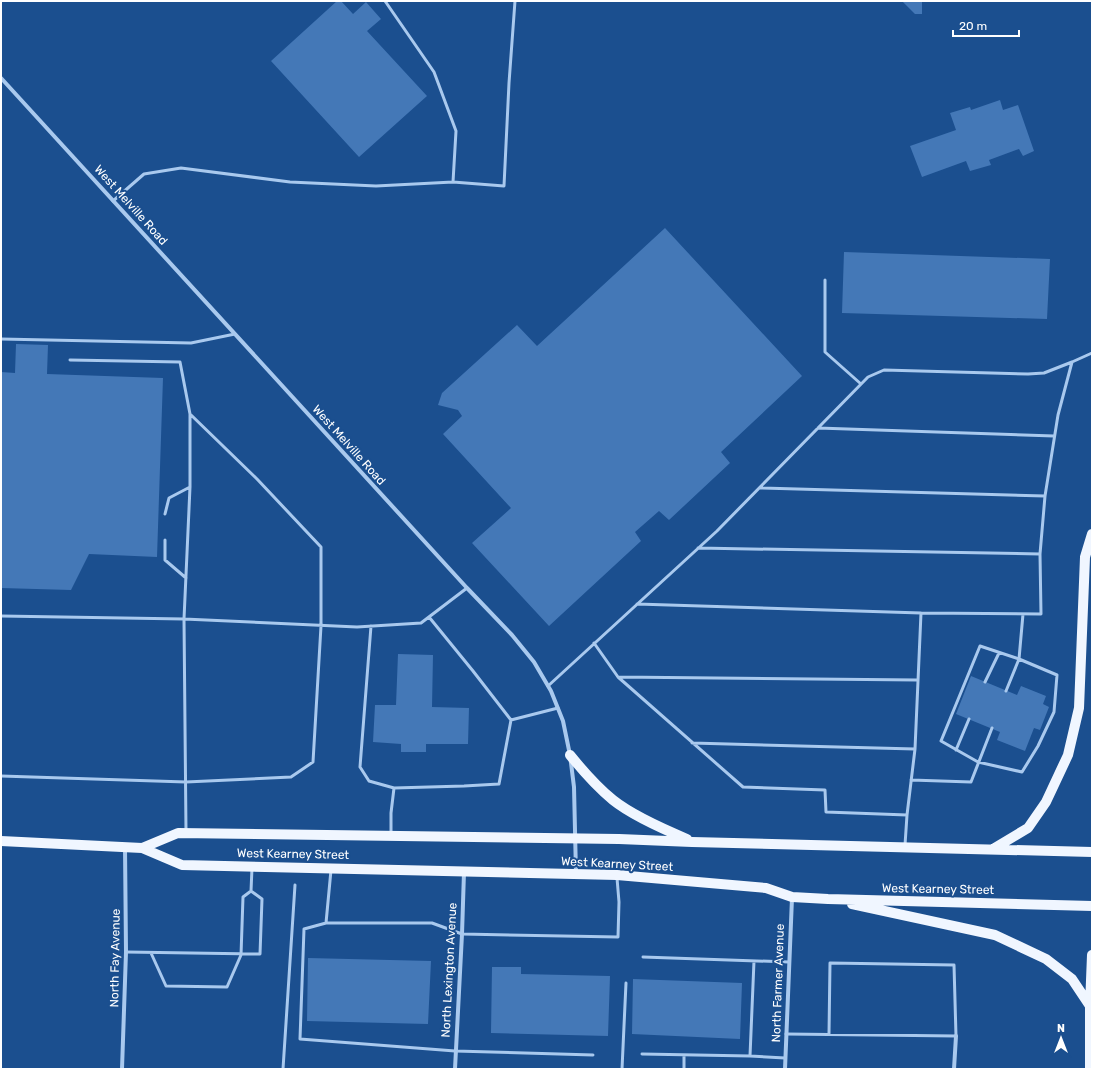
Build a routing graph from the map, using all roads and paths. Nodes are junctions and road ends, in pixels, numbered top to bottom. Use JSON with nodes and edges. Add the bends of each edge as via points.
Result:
{"nodes":[{"id":1,"x":385,"y":1,"type":"edge"},
{"id":2,"x":515,"y":1,"type":"edge"},
{"id":3,"x":1,"y":78,"type":"edge"},
{"id":4,"x":453,"y":182,"type":"junction"},
{"id":5,"x":113,"y":201,"type":"junction"},
{"id":6,"x":825,"y":280,"type":"dead end"},
{"id":7,"x":235,"y":334,"type":"junction"},
{"id":8,"x":1,"y":339,"type":"edge"},
{"id":9,"x":1092,"y":353,"type":"edge"},
{"id":10,"x":70,"y":360,"type":"dead end"},
{"id":11,"x":1072,"y":362,"type":"junction"},
{"id":12,"x":861,"y":384,"type":"junction"},
{"id":13,"x":190,"y":414,"type":"junction"},
{"id":14,"x":817,"y":428,"type":"junction"},
{"id":15,"x":1054,"y":436,"type":"junction"},
{"id":16,"x":190,"y":487,"type":"junction"},
{"id":17,"x":761,"y":488,"type":"junction"},
{"id":18,"x":1045,"y":496,"type":"junction"},
{"id":19,"x":165,"y":514,"type":"dead end"},
{"id":20,"x":1092,"y":534,"type":"edge"},
{"id":21,"x":165,"y":540,"type":"dead end"},
{"id":22,"x":698,"y":548,"type":"junction"},
{"id":23,"x":1040,"y":554,"type":"junction"},
{"id":24,"x":186,"y":578,"type":"junction"},
{"id":25,"x":467,"y":588,"type":"junction"},
{"id":26,"x":637,"y":604,"type":"junction"},
{"id":27,"x":921,"y":613,"type":"junction"},
{"id":28,"x":1023,"y":614,"type":"junction"},
{"id":29,"x":1,"y":616,"type":"edge"},
{"id":30,"x":429,"y":617,"type":"junction"},
{"id":31,"x":184,"y":619,"type":"junction"},
{"id":32,"x":321,"y":626,"type":"junction"},
{"id":33,"x":371,"y":626,"type":"junction"},
{"id":34,"x":594,"y":643,"type":"junction"},
{"id":35,"x":999,"y":652,"type":"junction"},
{"id":36,"x":1019,"y":659,"type":"junction"},
{"id":37,"x":618,"y":677,"type":"junction"},
{"id":38,"x":917,"y":680,"type":"junction"},
{"id":39,"x":985,"y":682,"type":"dead end"},
{"id":40,"x":548,"y":686,"type":"junction"},
{"id":41,"x":1006,"y":691,"type":"dead end"},
{"id":42,"x":558,"y":708,"type":"junction"},
{"id":43,"x":969,"y":719,"type":"dead end"},
{"id":44,"x":511,"y":720,"type":"junction"},
{"id":45,"x":992,"y":728,"type":"dead end"},
{"id":46,"x":692,"y":742,"type":"junction"},
{"id":47,"x":915,"y":749,"type":"junction"},
{"id":48,"x":956,"y":750,"type":"junction"},
{"id":49,"x":570,"y":755,"type":"junction"},
{"id":50,"x":978,"y":762,"type":"junction"},
{"id":51,"x":1,"y":776,"type":"edge"},
{"id":52,"x":911,"y":780,"type":"junction"},
{"id":53,"x":186,"y":782,"type":"junction"},
{"id":54,"x":394,"y":788,"type":"junction"},
{"id":55,"x":906,"y":815,"type":"junction"},
{"id":56,"x":186,"y":833,"type":"junction"},
{"id":57,"x":391,"y":836,"type":"junction"},
{"id":58,"x":575,"y":838,"type":"junction"},
{"id":59,"x":1,"y":841,"type":"edge"},
{"id":60,"x":692,"y":842,"type":"junction"},
{"id":61,"x":125,"y":847,"type":"junction"},
{"id":62,"x":905,"y":847,"type":"junction"},
{"id":63,"x":142,"y":848,"type":"junction"},
{"id":64,"x":993,"y":849,"type":"junction"},
{"id":65,"x":1092,"y":852,"type":"edge"},
{"id":66,"x":252,"y":867,"type":"junction"},
{"id":67,"x":331,"y":868,"type":"junction"},
{"id":68,"x":464,"y":872,"type":"junction"},
{"id":69,"x":576,"y":874,"type":"junction"},
{"id":70,"x":617,"y":876,"type":"junction"},
{"id":71,"x":295,"y":885,"type":"dead end"},
{"id":72,"x":251,"y":891,"type":"junction"},
{"id":73,"x":792,"y":897,"type":"junction"},
{"id":74,"x":828,"y":899,"type":"junction"},
{"id":75,"x":1092,"y":906,"type":"edge"},
{"id":76,"x":326,"y":923,"type":"junction"},
{"id":77,"x":462,"y":934,"type":"junction"},
{"id":78,"x":126,"y":952,"type":"junction"},
{"id":79,"x":151,"y":953,"type":"junction"},
{"id":80,"x":240,"y":955,"type":"junction"},
{"id":81,"x":1092,"y":955,"type":"edge"},
{"id":82,"x":642,"y":957,"type":"dead end"},
{"id":83,"x":754,"y":961,"type":"junction"},
{"id":84,"x":789,"y":962,"type":"junction"},
{"id":85,"x":626,"y":983,"type":"dead end"},
{"id":86,"x":1090,"y":1006,"type":"junction"},
{"id":87,"x":786,"y":1034,"type":"junction"},
{"id":88,"x":829,"y":1034,"type":"junction"},
{"id":89,"x":956,"y":1036,"type":"junction"},
{"id":90,"x":456,"y":1051,"type":"junction"},
{"id":91,"x":642,"y":1054,"type":"dead end"},
{"id":92,"x":593,"y":1055,"type":"dead end"},
{"id":93,"x":684,"y":1055,"type":"junction"},
{"id":94,"x":750,"y":1056,"type":"junction"},
{"id":95,"x":785,"y":1058,"type":"junction"},
{"id":96,"x":122,"y":1069,"type":"edge"},
{"id":97,"x":283,"y":1069,"type":"edge"},
{"id":98,"x":455,"y":1069,"type":"edge"},
{"id":99,"x":622,"y":1069,"type":"edge"},
{"id":100,"x":684,"y":1069,"type":"edge"},
{"id":101,"x":785,"y":1069,"type":"edge"},
{"id":102,"x":954,"y":1069,"type":"edge"},
{"id":103,"x":1090,"y":1069,"type":"edge"}],
"edges":[{"from":1,"to":4,"type":"lane","via":[[434,72],[456,131]]},
{"from":2,"to":4,"type":"lane","via":[[504,186]]},
{"from":3,"to":5,"type":"street","name":"West Melville Road"},
{"from":4,"to":5,"type":"lane","via":[[368,186],[290,182],[181,168],[144,174]]},
{"from":5,"to":7,"type":"street","name":"West Melville Road"},
{"from":6,"to":12,"type":"lane","via":[[826,352]]},
{"from":7,"to":8,"type":"lane","via":[[192,343]]},
{"from":7,"to":25,"type":"street","name":"West Melville Road"},
{"from":9,"to":11,"type":"lane"},
{"from":10,"to":13,"type":"lane","via":[[180,362]]},
{"from":11,"to":12,"type":"lane","via":[[1044,373],[1028,374],[884,370],[868,377]]},
{"from":11,"to":15,"type":"lane"},
{"from":12,"to":14,"type":"lane"},
{"from":13,"to":16,"type":"lane"},
{"from":13,"to":32,"type":"lane","via":[[257,479],[321,547]]},
{"from":14,"to":15,"type":"lane"},
{"from":14,"to":17,"type":"lane"},
{"from":15,"to":18,"type":"lane"},
{"from":16,"to":19,"type":"lane","via":[[169,498]]},
{"from":16,"to":24,"type":"lane"},
{"from":17,"to":18,"type":"lane"},
{"from":17,"to":22,"type":"lane"},
{"from":18,"to":23,"type":"lane"},
{"from":20,"to":64,"type":"main road","via":[[1085,557],[1079,708],[1068,755],[1046,802],[1028,828]]},
{"from":21,"to":24,"type":"lane","via":[[165,560]]},
{"from":22,"to":23,"type":"lane"},
{"from":22,"to":26,"type":"lane"},
{"from":23,"to":28,"type":"lane","via":[[1041,614]]},
{"from":24,"to":31,"type":"lane"},
{"from":25,"to":30,"type":"lane"},
{"from":25,"to":40,"type":"street","name":"West Melville Road","via":[[512,634],[534,662]]},
{"from":26,"to":27,"type":"lane"},
{"from":26,"to":34,"type":"lane"},
{"from":27,"to":28,"type":"lane"},
{"from":27,"to":38,"type":"lane"},
{"from":28,"to":36,"type":"lane"},
{"from":29,"to":31,"type":"lane"},
{"from":30,"to":33,"type":"lane","via":[[421,623]]},
{"from":30,"to":44,"type":"lane"},
{"from":31,"to":32,"type":"lane"},
{"from":31,"to":53,"type":"lane"},
{"from":32,"to":33,"type":"lane"},
{"from":32,"to":53,"type":"lane","via":[[313,762],[291,777]]},
{"from":33,"to":54,"type":"lane","via":[[360,767],[369,782]]},
{"from":34,"to":37,"type":"lane"},
{"from":34,"to":40,"type":"lane"},
{"from":35,"to":36,"type":"lane"},
{"from":35,"to":39,"type":"lane"},
{"from":35,"to":48,"type":"lane","via":[[980,646],[941,741]]},
{"from":36,"to":41,"type":"lane"},
{"from":36,"to":50,"type":"lane","via":[[1057,675],[1054,712],[1022,772]]},
{"from":37,"to":38,"type":"lane"},
{"from":37,"to":46,"type":"lane"},
{"from":38,"to":47,"type":"lane"},
{"from":40,"to":42,"type":"street","name":"West Melville Road"},
{"from":42,"to":44,"type":"lane"},
{"from":42,"to":49,"type":"street","name":"West Melville Road"},
{"from":43,"to":48,"type":"lane"},
{"from":44,"to":54,"type":"lane","via":[[499,784]]},
{"from":45,"to":50,"type":"lane"},
{"from":46,"to":47,"type":"lane"},
{"from":46,"to":55,"type":"lane","via":[[743,787],[825,790],[826,812]]},
{"from":47,"to":52,"type":"lane"},
{"from":48,"to":50,"type":"lane"},
{"from":49,"to":58,"type":"street","name":"West Melville Road","via":[[574,787]]},
{"from":49,"to":60,"type":"main road","via":[[613,800],[631,812]]},
{"from":50,"to":52,"type":"lane","via":[[971,782]]},
{"from":51,"to":53,"type":"lane"},
{"from":52,"to":55,"type":"lane"},
{"from":53,"to":56,"type":"lane"},
{"from":54,"to":57,"type":"lane"},
{"from":55,"to":62,"type":"lane"},
{"from":56,"to":57,"type":"main road","name":"West Kearney Street"},
{"from":56,"to":63,"type":"main road","name":"West Kearney Street","via":[[178,833]]},
{"from":57,"to":58,"type":"main road","name":"West Kearney Street"},
{"from":58,"to":60,"type":"main road","name":"West Kearney Street"},
{"from":58,"to":69,"type":"street","name":"West Melville Road"},
{"from":59,"to":61,"type":"main road","name":"West Kearney Street"},
{"from":60,"to":62,"type":"main road","name":"West Kearney Street"},
{"from":61,"to":63,"type":"main road","name":"West Kearney Street"},
{"from":61,"to":78,"type":"street","name":"North Fay Avenue"},
{"from":62,"to":64,"type":"main road","name":"West Kearney Street"},
{"from":63,"to":66,"type":"main road","name":"West Kearney Street","via":[[182,865]]},
{"from":64,"to":65,"type":"main road","name":"West Kearney Street"},
{"from":66,"to":67,"type":"main road","name":"West Kearney Street"},
{"from":66,"to":72,"type":"lane"},
{"from":67,"to":68,"type":"main road","name":"West Kearney Street"},
{"from":67,"to":76,"type":"lane"},
{"from":68,"to":69,"type":"main road","name":"West Kearney Street"},
{"from":68,"to":77,"type":"street","name":"North Lexington Avenue"},
{"from":69,"to":70,"type":"main road","name":"West Kearney Street"},
{"from":70,"to":73,"type":"main road","name":"West Kearney Street","via":[[766,888]]},
{"from":70,"to":77,"type":"lane","via":[[618,937]]},
{"from":71,"to":97,"type":"lane"},
{"from":72,"to":80,"type":"lane","via":[[243,897]]},
{"from":72,"to":80,"type":"lane","via":[[262,899],[260,954]]},
{"from":73,"to":74,"type":"main road","name":"West Kearney Street"},
{"from":73,"to":84,"type":"street","name":"North Farmer Avenue"},
{"from":74,"to":75,"type":"main road","name":"West Kearney Street"},
{"from":74,"to":86,"type":"main road","via":[[995,935],[1046,959],[1072,979]]},
{"from":76,"to":77,"type":"lane","via":[[432,923]]},
{"from":76,"to":90,"type":"lane","via":[[304,929],[300,1039]]},
{"from":77,"to":90,"type":"street","name":"North Lexington Avenue"},
{"from":78,"to":79,"type":"lane"},
{"from":78,"to":96,"type":"street","name":"North Fay Avenue"},
{"from":79,"to":80,"type":"lane"},
{"from":79,"to":80,"type":"lane","via":[[166,986],[227,987]]},
{"from":81,"to":86,"type":"main road"},
{"from":82,"to":83,"type":"lane"},
{"from":83,"to":84,"type":"lane"},
{"from":83,"to":94,"type":"lane"},
{"from":84,"to":87,"type":"street","name":"North Farmer Avenue"},
{"from":85,"to":99,"type":"lane"},
{"from":86,"to":103,"type":"main road"},
{"from":87,"to":88,"type":"lane"},
{"from":87,"to":95,"type":"street","name":"North Farmer Avenue"},
{"from":88,"to":89,"type":"lane"},
{"from":88,"to":89,"type":"lane","via":[[830,962],[954,965]]},
{"from":89,"to":102,"type":"street"},
{"from":90,"to":92,"type":"lane"},
{"from":90,"to":98,"type":"street","name":"North Lexington Avenue"},
{"from":91,"to":93,"type":"lane"},
{"from":93,"to":94,"type":"lane"},
{"from":93,"to":100,"type":"lane"},
{"from":94,"to":95,"type":"lane"},
{"from":95,"to":101,"type":"street","name":"North Farmer Avenue"}]}
